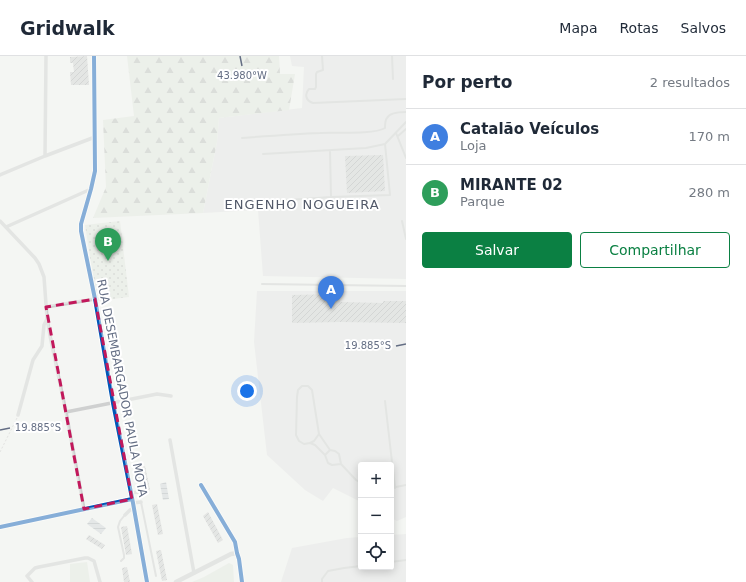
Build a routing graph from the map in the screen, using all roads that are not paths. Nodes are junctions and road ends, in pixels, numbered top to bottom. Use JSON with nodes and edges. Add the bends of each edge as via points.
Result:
{"nodes":[{"id":1,"x":46,"y":56,"type":"edge"},
{"id":2,"x":94,"y":56,"type":"edge"},
{"id":3,"x":322,"y":56,"type":"edge"},
{"id":4,"x":392,"y":56,"type":"edge"},
{"id":5,"x":393,"y":79,"type":"dead end"},
{"id":6,"x":406,"y":99,"type":"edge"},
{"id":7,"x":406,"y":112,"type":"edge"},
{"id":8,"x":406,"y":122,"type":"edge"},
{"id":9,"x":406,"y":129,"type":"edge"},
{"id":10,"x":396,"y":133,"type":"junction"},
{"id":11,"x":398,"y":136,"type":"junction"},
{"id":12,"x":95,"y":137,"type":"junction"},
{"id":13,"x":242,"y":138,"type":"dead end"},
{"id":14,"x":385,"y":144,"type":"junction"},
{"id":15,"x":330,"y":150,"type":"junction"},
{"id":16,"x":263,"y":154,"type":"dead end"},
{"id":17,"x":45,"y":156,"type":"junction"},
{"id":18,"x":406,"y":158,"type":"edge"},
{"id":19,"x":0,"y":175,"type":"edge"},
{"id":20,"x":91,"y":189,"type":"junction"},
{"id":21,"x":331,"y":197,"type":"junction"},
{"id":22,"x":274,"y":201,"type":"dead end"},
{"id":23,"x":0,"y":221,"type":"edge"},
{"id":24,"x":402,"y":221,"type":"dead end"},
{"id":25,"x":6,"y":227,"type":"junction"},
{"id":26,"x":406,"y":239,"type":"edge"},
{"id":27,"x":262,"y":284,"type":"dead end"},
{"id":28,"x":406,"y":286,"type":"edge"},
{"id":29,"x":95,"y":298,"type":"junction"},
{"id":30,"x":46,"y":308,"type":"junction"},
{"id":31,"x":47,"y":318,"type":"junction"},
{"id":32,"x":171,"y":396,"type":"dead end"},
{"id":33,"x":385,"y":401,"type":"dead end"},
{"id":34,"x":113,"y":403,"type":"junction"},
{"id":35,"x":66,"y":412,"type":"junction"},
{"id":36,"x":18,"y":415,"type":"road end"},
{"id":37,"x":319,"y":434,"type":"junction"},
{"id":38,"x":170,"y":440,"type":"dead end"},
{"id":39,"x":310,"y":443,"type":"junction"},
{"id":40,"x":330,"y":450,"type":"junction"},
{"id":41,"x":324,"y":455,"type":"junction"},
{"id":42,"x":341,"y":464,"type":"junction"},
{"id":43,"x":136,"y":466,"type":"dead end"},
{"id":44,"x":358,"y":481,"type":"edge"},
{"id":45,"x":406,"y":484,"type":"edge"},
{"id":46,"x":201,"y":485,"type":"dead end"},
{"id":47,"x":395,"y":488,"type":"joint"},
{"id":48,"x":140,"y":490,"type":"joint"},
{"id":49,"x":131,"y":493,"type":"junction"},
{"id":50,"x":133,"y":501,"type":"junction"},
{"id":51,"x":141,"y":502,"type":"joint"},
{"id":52,"x":84,"y":509,"type":"junction"},
{"id":53,"x":134,"y":509,"type":"junction"},
{"id":54,"x":125,"y":515,"type":"joint"},
{"id":55,"x":0,"y":526,"type":"edge"},
{"id":56,"x":237,"y":554,"type":"junction"},
{"id":57,"x":406,"y":560,"type":"edge"},
{"id":58,"x":121,"y":561,"type":"dead end"},
{"id":59,"x":394,"y":562,"type":"edge"},
{"id":60,"x":358,"y":566,"type":"edge"},
{"id":61,"x":194,"y":573,"type":"junction"},
{"id":62,"x":26,"y":576,"type":"junction"},
{"id":63,"x":156,"y":576,"type":"dead end"},
{"id":64,"x":26,"y":582,"type":"edge"},
{"id":65,"x":32,"y":582,"type":"edge"},
{"id":66,"x":100,"y":582,"type":"edge"},
{"id":67,"x":147,"y":582,"type":"edge"},
{"id":68,"x":176,"y":582,"type":"edge"},
{"id":69,"x":242,"y":582,"type":"edge"},
{"id":70,"x":322,"y":582,"type":"edge"}],
"edges":[{"from":1,"to":17,"type":"street"},
{"from":2,"to":12,"type":"street","name":"RUA DESEMBARGADOR PAULA MOTA"},
{"from":3,"to":6,"type":"lane","via":[[323,70],[317,72],[316,87],[307,91],[309,102]]},
{"from":4,"to":5,"type":"lane"},
{"from":7,"to":13,"type":"lane","via":[[389,115],[385,128],[376,131]]},
{"from":8,"to":10,"type":"lane"},
{"from":9,"to":11,"type":"lane"},
{"from":10,"to":11,"type":"lane"},
{"from":10,"to":14,"type":"lane"},
{"from":11,"to":18,"type":"lane"},
{"from":12,"to":17,"type":"street"},
{"from":12,"to":20,"type":"street","name":"RUA DESEMBARGADOR PAULA MOTA","via":[[95,171]]},
{"from":14,"to":15,"type":"lane"},
{"from":14,"to":21,"type":"lane","via":[[390,195]]},
{"from":15,"to":16,"type":"lane"},
{"from":15,"to":21,"type":"lane"},
{"from":17,"to":19,"type":"street"},
{"from":20,"to":25,"type":"street"},
{"from":20,"to":29,"type":"street","name":"RUA DESEMBARGADOR PAULA MOTA","via":[[81,231]]},
{"from":21,"to":22,"type":"lane"},
{"from":23,"to":25,"type":"street"},
{"from":24,"to":26,"type":"lane"},
{"from":25,"to":30,"type":"street","via":[[39,264],[44,277]]},
{"from":27,"to":28,"type":"lane"},
{"from":29,"to":30,"type":"street"},
{"from":29,"to":34,"type":"street","name":"RUA DESEMBARGADOR PAULA MOTA"},
{"from":30,"to":31,"type":"street"},
{"from":31,"to":35,"type":"street"},
{"from":31,"to":36,"type":"street","via":[[42,346],[33,360]]},
{"from":32,"to":34,"type":"street","via":[[157,394]]},
{"from":33,"to":47,"type":"lane"},
{"from":34,"to":35,"type":"street"},
{"from":34,"to":49,"type":"street","name":"RUA DESEMBARGADOR PAULA MOTA"},
{"from":35,"to":52,"type":"street"},
{"from":37,"to":39,"type":"lane"},
{"from":37,"to":39,"type":"lane","via":[[312,390],[308,386],[302,386],[297,397],[296,435],[304,444]]},
{"from":37,"to":40,"type":"lane"},
{"from":38,"to":61,"type":"street"},
{"from":39,"to":41,"type":"lane"},
{"from":40,"to":41,"type":"lane"},
{"from":40,"to":42,"type":"lane","via":[[340,454]]},
{"from":41,"to":42,"type":"lane","via":[[328,463]]},
{"from":42,"to":44,"type":"lane"},
{"from":43,"to":48,"type":"lane"},
{"from":45,"to":47,"type":"lane"},
{"from":46,"to":56,"type":"street","via":[[232,536]]},
{"from":48,"to":49,"type":"street"},
{"from":49,"to":50,"type":"street","name":"RUA DESEMBARGADOR PAULA MOTA"},
{"from":50,"to":51,"type":"street"},
{"from":50,"to":52,"type":"street"},
{"from":50,"to":53,"type":"street","name":"RUA DESEMBARGADOR PAULA MOTA"},
{"from":51,"to":63,"type":"lane"},
{"from":52,"to":55,"type":"street"},
{"from":53,"to":54,"type":"street"},
{"from":53,"to":67,"type":"street","name":"RUA DESEMBARGADOR PAULA MOTA"},
{"from":54,"to":58,"type":"lane","via":[[118,527],[124,555]]},
{"from":56,"to":61,"type":"street","via":[[231,554]]},
{"from":56,"to":69,"type":"street","via":[[240,559]]},
{"from":57,"to":59,"type":"lane"},
{"from":60,"to":70,"type":"lane","via":[[328,572]]},
{"from":61,"to":68,"type":"street"},
{"from":62,"to":64,"type":"street"},
{"from":62,"to":65,"type":"street"},
{"from":62,"to":66,"type":"street","via":[[35,568],[85,558],[92,559],[96,564]]}]}
